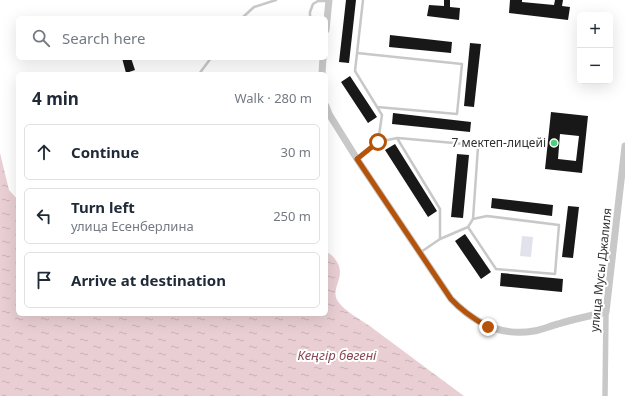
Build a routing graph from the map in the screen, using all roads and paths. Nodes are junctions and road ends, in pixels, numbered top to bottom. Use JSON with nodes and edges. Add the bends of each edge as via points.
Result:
{"nodes":[{"id":1,"x":276,"y":0,"type":"edge"},
{"id":2,"x":329,"y":0,"type":"edge"},
{"id":3,"x":363,"y":0,"type":"edge"},
{"id":4,"x":244,"y":16,"type":"edge"},
{"id":5,"x":310,"y":16,"type":"edge"},
{"id":6,"x":327,"y":16,"type":"edge"},
{"id":7,"x":357,"y":53,"type":"junction"},
{"id":8,"x":210,"y":60,"type":"edge"},
{"id":9,"x":322,"y":60,"type":"edge"},
{"id":10,"x":200,"y":72,"type":"edge"},
{"id":11,"x":322,"y":72,"type":"edge"},
{"id":12,"x":377,"y":107,"type":"junction"},
{"id":13,"x":328,"y":111,"type":"edge"},
{"id":14,"x":397,"y":138,"type":"junction"},
{"id":15,"x":378,"y":142,"type":"junction"},
{"id":16,"x":625,"y":146,"type":"edge"},
{"id":17,"x":357,"y":159,"type":"junction"},
{"id":18,"x":622,"y":200,"type":"edge"},
{"id":19,"x":473,"y":219,"type":"junction"},
{"id":20,"x":468,"y":227,"type":"junction"},
{"id":21,"x":440,"y":239,"type":"junction"},
{"id":22,"x":420,"y":253,"type":"junction"},
{"id":23,"x":606,"y":312,"type":"junction"},
{"id":24,"x":605,"y":396,"type":"edge"}],
"edges":[{"from":1,"to":4,"type":"lane","via":[[254,7]]},
{"from":2,"to":5,"type":"lane","via":[[313,4]]},
{"from":2,"to":6,"type":"street"},
{"from":3,"to":7,"type":"lane"},
{"from":7,"to":12,"type":"lane","via":[[355,71]]},
{"from":7,"to":12,"type":"lane","via":[[462,64],[457,114]]},
{"from":8,"to":10,"type":"lane"},
{"from":9,"to":11,"type":"street"},
{"from":12,"to":15,"type":"lane","via":[[382,115]]},
{"from":13,"to":17,"type":"street"},
{"from":14,"to":15,"type":"lane"},
{"from":14,"to":19,"type":"lane","via":[[478,147]]},
{"from":14,"to":21,"type":"lane","via":[[440,209]]},
{"from":15,"to":17,"type":"lane"},
{"from":16,"to":18,"type":"street","name":"улица Мусы Джалиля"},
{"from":17,"to":22,"type":"street"},
{"from":18,"to":23,"type":"street","name":"улица Мусы Джалиля"},
{"from":19,"to":20,"type":"lane"},
{"from":19,"to":20,"type":"lane","via":[[487,216],[559,224],[555,274],[496,269]]},
{"from":20,"to":21,"type":"lane"},
{"from":21,"to":22,"type":"lane"},
{"from":22,"to":23,"type":"street","via":[[451,299],[468,315],[488,327],[504,331],[534,331]]},
{"from":23,"to":24,"type":"street","name":"улица Мусы Джалиля"}]}
